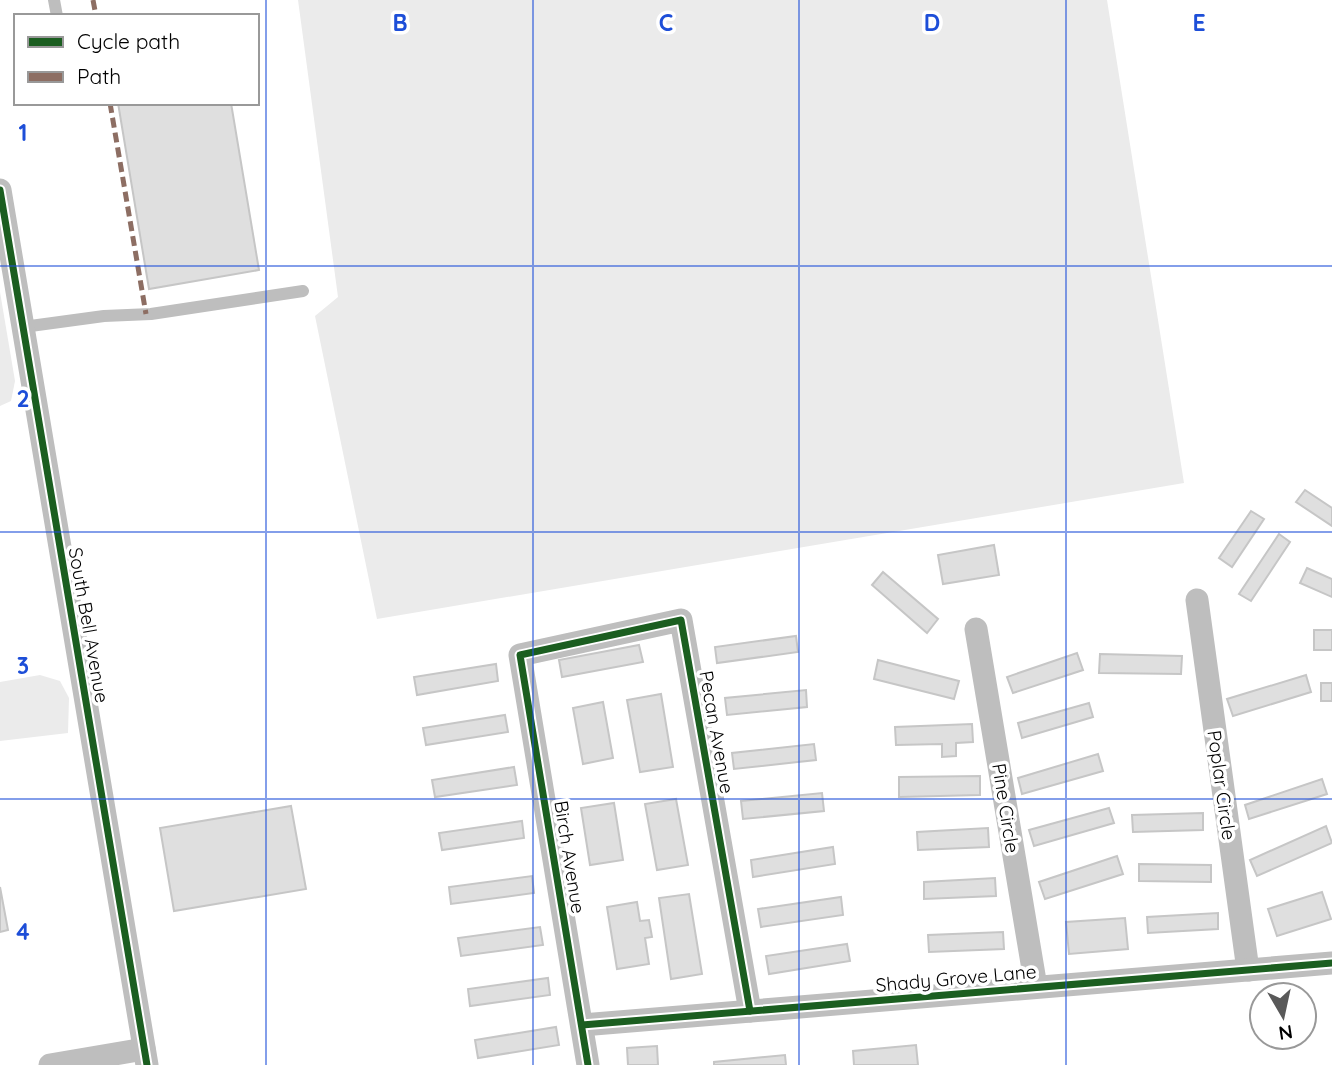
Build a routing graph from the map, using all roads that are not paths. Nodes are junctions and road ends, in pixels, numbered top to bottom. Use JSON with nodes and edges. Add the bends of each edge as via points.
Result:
{"nodes":[{"id":1,"x":0,"y":190,"type":"edge"},
{"id":2,"x":303,"y":291,"type":"dead end"},
{"id":3,"x":23,"y":327,"type":"junction"},
{"id":4,"x":1197,"y":600,"type":"dead end"},
{"id":5,"x":976,"y":629,"type":"dead end"},
{"id":6,"x":520,"y":655,"type":"joint"},
{"id":7,"x":1332,"y":963,"type":"edge"},
{"id":8,"x":1248,"y":970,"type":"junction"},
{"id":9,"x":1036,"y":987,"type":"junction"},
{"id":10,"x":750,"y":1011,"type":"junction"},
{"id":11,"x":582,"y":1025,"type":"junction"},
{"id":12,"x":145,"y":1057,"type":"edge"},
{"id":13,"x":50,"y":1065,"type":"edge"},
{"id":14,"x":589,"y":1065,"type":"edge"}],
"edges":[{"from":1,"to":3,"type":"street","name":"South Bell Avenue"},
{"from":2,"to":3,"type":"lane"},
{"from":3,"to":12,"type":"street","name":"South Bell Avenue"},
{"from":4,"to":8,"type":"street","name":"Poplar Circle"},
{"from":5,"to":9,"type":"street","name":"Pine Circle"},
{"from":6,"to":10,"type":"street","name":"Pecan Avenue","via":[[681,620]]},
{"from":6,"to":11,"type":"street","name":"Birch Avenue"},
{"from":7,"to":8,"type":"street","name":"Shady Grove Lane"},
{"from":8,"to":9,"type":"street","name":"Shady Grove Lane"},
{"from":9,"to":10,"type":"street","name":"Shady Grove Lane"},
{"from":10,"to":11,"type":"street","name":"Shady Grove Lane"},
{"from":11,"to":14,"type":"street","name":"Birch Avenue"},
{"from":12,"to":13,"type":"street"}]}
